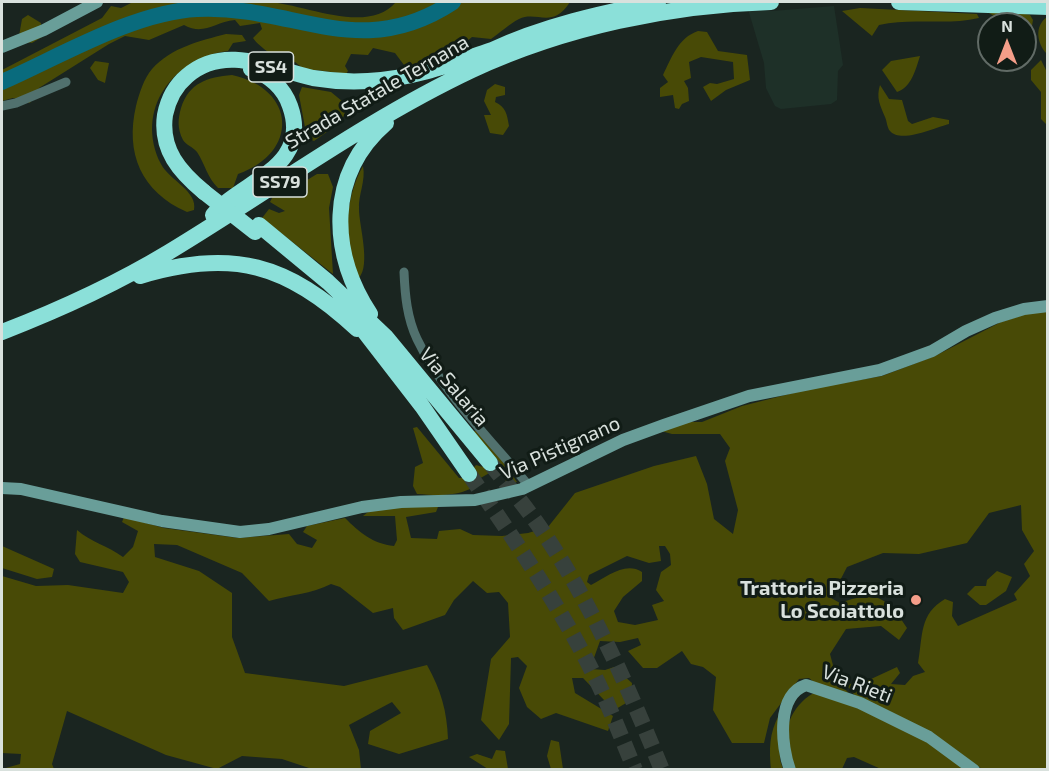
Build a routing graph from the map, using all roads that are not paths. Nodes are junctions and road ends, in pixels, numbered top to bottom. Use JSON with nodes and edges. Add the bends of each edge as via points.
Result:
{"nodes":[{"id":1,"x":97,"y":2,"type":"edge"},
{"id":2,"x":658,"y":2,"type":"edge"},
{"id":3,"x":771,"y":2,"type":"edge"},
{"id":4,"x":899,"y":2,"type":"edge"},
{"id":5,"x":1047,"y":8,"type":"edge"},
{"id":6,"x":2,"y":47,"type":"edge"},
{"id":7,"x":492,"y":50,"type":"junction"},
{"id":8,"x":66,"y":82,"type":"dead end"},
{"id":9,"x":427,"y":93,"type":"junction"},
{"id":10,"x":2,"y":106,"type":"edge"},
{"id":11,"x":207,"y":189,"type":"junction"},
{"id":12,"x":213,"y":216,"type":"junction"},
{"id":13,"x":133,"y":271,"type":"junction"},
{"id":14,"x":404,"y":272,"type":"dead end"},
{"id":15,"x":102,"y":288,"type":"junction"},
{"id":16,"x":1047,"y":306,"type":"edge"},
{"id":17,"x":2,"y":332,"type":"edge"},
{"id":18,"x":380,"y":341,"type":"junction"},
{"id":19,"x":490,"y":463,"type":"tunnel mouth"},
{"id":20,"x":469,"y":474,"type":"tunnel mouth"},
{"id":21,"x":529,"y":486,"type":"junction"},
{"id":22,"x":2,"y":488,"type":"edge"},
{"id":23,"x":790,"y":770,"type":"edge"},
{"id":24,"x":974,"y":770,"type":"edge"}],
"edges":[{"from":1,"to":6,"type":"street"},
{"from":2,"to":7,"type":"highway","number":"SS4","via":[[557,26]]},
{"from":3,"to":9,"type":"highway","via":[[679,10],[618,22],[522,49]]},
{"from":4,"to":5,"type":"highway"},
{"from":7,"to":11,"type":"highway","number":"SS4","via":[[426,72],[379,80],[326,80],[240,59],[202,66],[176,88],[168,103],[164,126],[177,167]]},
{"from":7,"to":12,"type":"highway","name":"Strada Statale Ternana","number":"SS79","via":[[417,88]]},
{"from":8,"to":10,"type":"street"},
{"from":9,"to":13,"type":"highway","name":"Strada Statale Ternana","number":"SS79"},
{"from":9,"to":18,"type":"highway","via":[[376,131],[354,166],[342,199],[340,239],[346,267]]},
{"from":11,"to":12,"type":"highway","via":[[176,148],[171,122],[175,105],[184,90],[203,73],[225,66],[249,68],[272,80],[288,100],[293,116],[291,141],[271,173],[223,203]]},
{"from":11,"to":18,"type":"highway","via":[[328,282]]},
{"from":12,"to":13,"type":"highway","name":"Strada Statale Ternana","number":"SS79"},
{"from":13,"to":15,"type":"highway","name":"Strada Statale Ternana","number":"SS79"},
{"from":14,"to":21,"type":"street","via":[[405,303],[416,338],[436,373]]},
{"from":15,"to":17,"type":"highway","name":"Strada Statale Ternana","number":"SS79"},
{"from":15,"to":18,"type":"highway","via":[[183,264],[213,262],[254,267],[312,291]]},
{"from":16,"to":21,"type":"street","name":"Via Pistignano","via":[[995,318],[932,351],[880,370],[750,396],[664,425],[623,440]]},
{"from":18,"to":19,"type":"highway","name":"Via Salaria"},
{"from":18,"to":20,"type":"highway","name":"Via Salaria"},
{"from":21,"to":22,"type":"street","name":"Via Pistignano","via":[[475,500],[362,507],[240,532],[162,521]]},
{"from":23,"to":24,"type":"street","name":"Via Rieti","via":[[783,737],[784,719],[790,696],[806,685],[860,703],[929,737]]}]}
